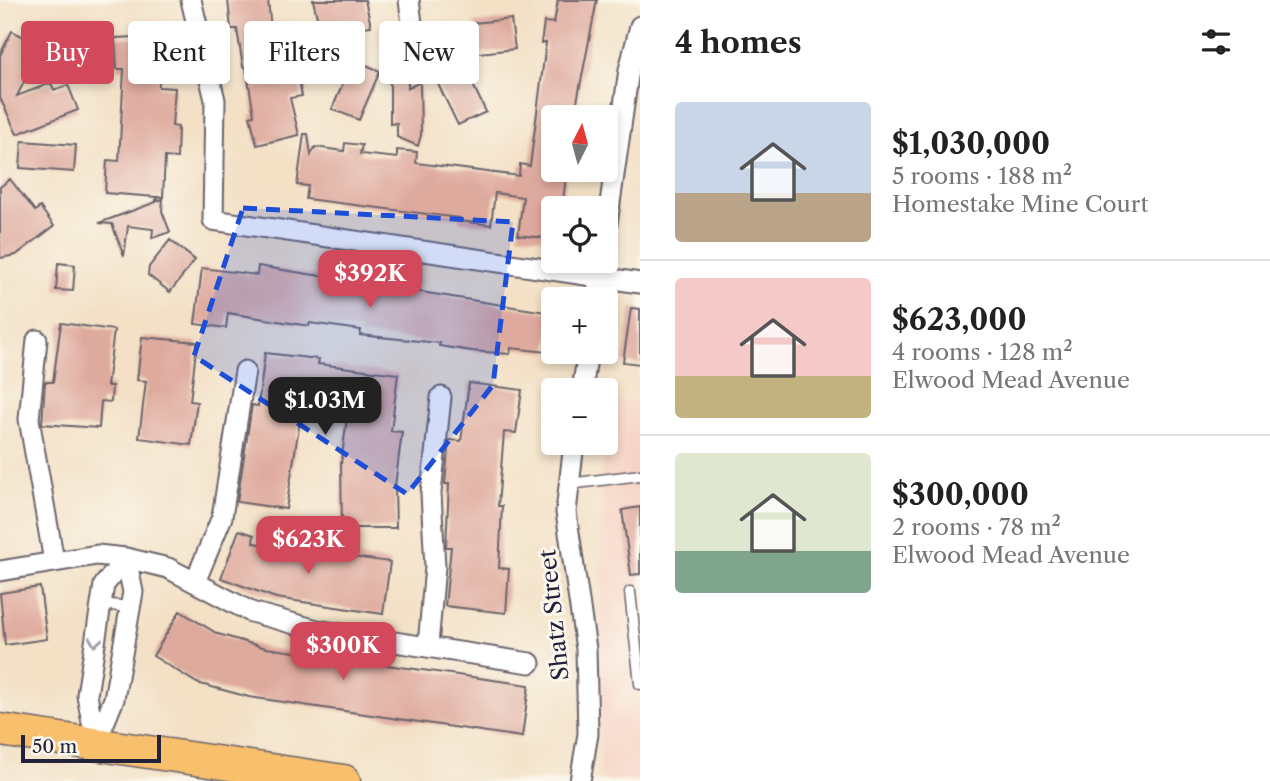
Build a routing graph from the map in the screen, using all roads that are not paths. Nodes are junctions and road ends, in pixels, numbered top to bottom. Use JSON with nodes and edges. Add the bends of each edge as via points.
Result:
{"nodes":[{"id":1,"x":191,"y":0,"type":"edge"},
{"id":2,"x":409,"y":0,"type":"edge"},
{"id":3,"x":412,"y":21,"type":"edge"},
{"id":4,"x":640,"y":26,"type":"edge"},
{"id":5,"x":635,"y":70,"type":"edge"},
{"id":6,"x":612,"y":196,"type":"edge"},
{"id":7,"x":541,"y":262,"type":"edge"},
{"id":8,"x":611,"y":273,"type":"edge"},
{"id":9,"x":640,"y":283,"type":"edge"},
{"id":10,"x":37,"y":340,"type":"dead end"},
{"id":11,"x":245,"y":371,"type":"dead end"},
{"id":12,"x":441,"y":397,"type":"dead end"},
{"id":13,"x":572,"y":455,"type":"edge"},
{"id":14,"x":640,"y":475,"type":"edge"},
{"id":15,"x":568,"y":484,"type":"junction"},
{"id":16,"x":126,"y":558,"type":"junction"},
{"id":17,"x":54,"y":561,"type":"junction"},
{"id":18,"x":0,"y":571,"type":"edge"},
{"id":19,"x":195,"y":582,"type":"junction"},
{"id":20,"x":630,"y":592,"type":"dead end"},
{"id":21,"x":102,"y":604,"type":"junction"},
{"id":22,"x":129,"y":607,"type":"junction"},
{"id":23,"x":428,"y":645,"type":"junction"},
{"id":24,"x":530,"y":663,"type":"dead end"},
{"id":25,"x":640,"y":684,"type":"edge"},
{"id":26,"x":0,"y":730,"type":"edge"},
{"id":27,"x":96,"y":744,"type":"junction"},
{"id":28,"x":344,"y":781,"type":"edge"},
{"id":29,"x":580,"y":781,"type":"edge"}],
"edges":[{"from":1,"to":7,"type":"street","via":[[215,100],[213,220]]},
{"from":2,"to":3,"type":"street"},
{"from":4,"to":5,"type":"street"},
{"from":5,"to":6,"type":"street"},
{"from":8,"to":9,"type":"street"},
{"from":10,"to":17,"type":"street","via":[[29,419]]},
{"from":11,"to":19,"type":"street","via":[[222,517]]},
{"from":12,"to":23,"type":"street","via":[[431,492],[435,567]]},
{"from":13,"to":15,"type":"street","name":"Shatz Street"},
{"from":14,"to":15,"type":"lane"},
{"from":15,"to":29,"type":"street","name":"Shatz Street","via":[[566,512],[586,649],[588,734]]},
{"from":16,"to":17,"type":"street","via":[[97,555]]},
{"from":16,"to":19,"type":"street","via":[[168,568]]},
{"from":16,"to":21,"type":"street","via":[[104,585]]},
{"from":16,"to":22,"type":"street","via":[[132,592]]},
{"from":17,"to":18,"type":"street"},
{"from":19,"to":23,"type":"street","via":[[251,612],[317,630]]},
{"from":20,"to":25,"type":"lane"},
{"from":21,"to":22,"type":"lane"},
{"from":21,"to":27,"type":"street","one_way":true,"via":[[87,695]]},
{"from":22,"to":27,"type":"street","via":[[114,699]]},
{"from":23,"to":24,"type":"street"},
{"from":26,"to":27,"type":"main road"},
{"from":27,"to":28,"type":"main road"}]}
